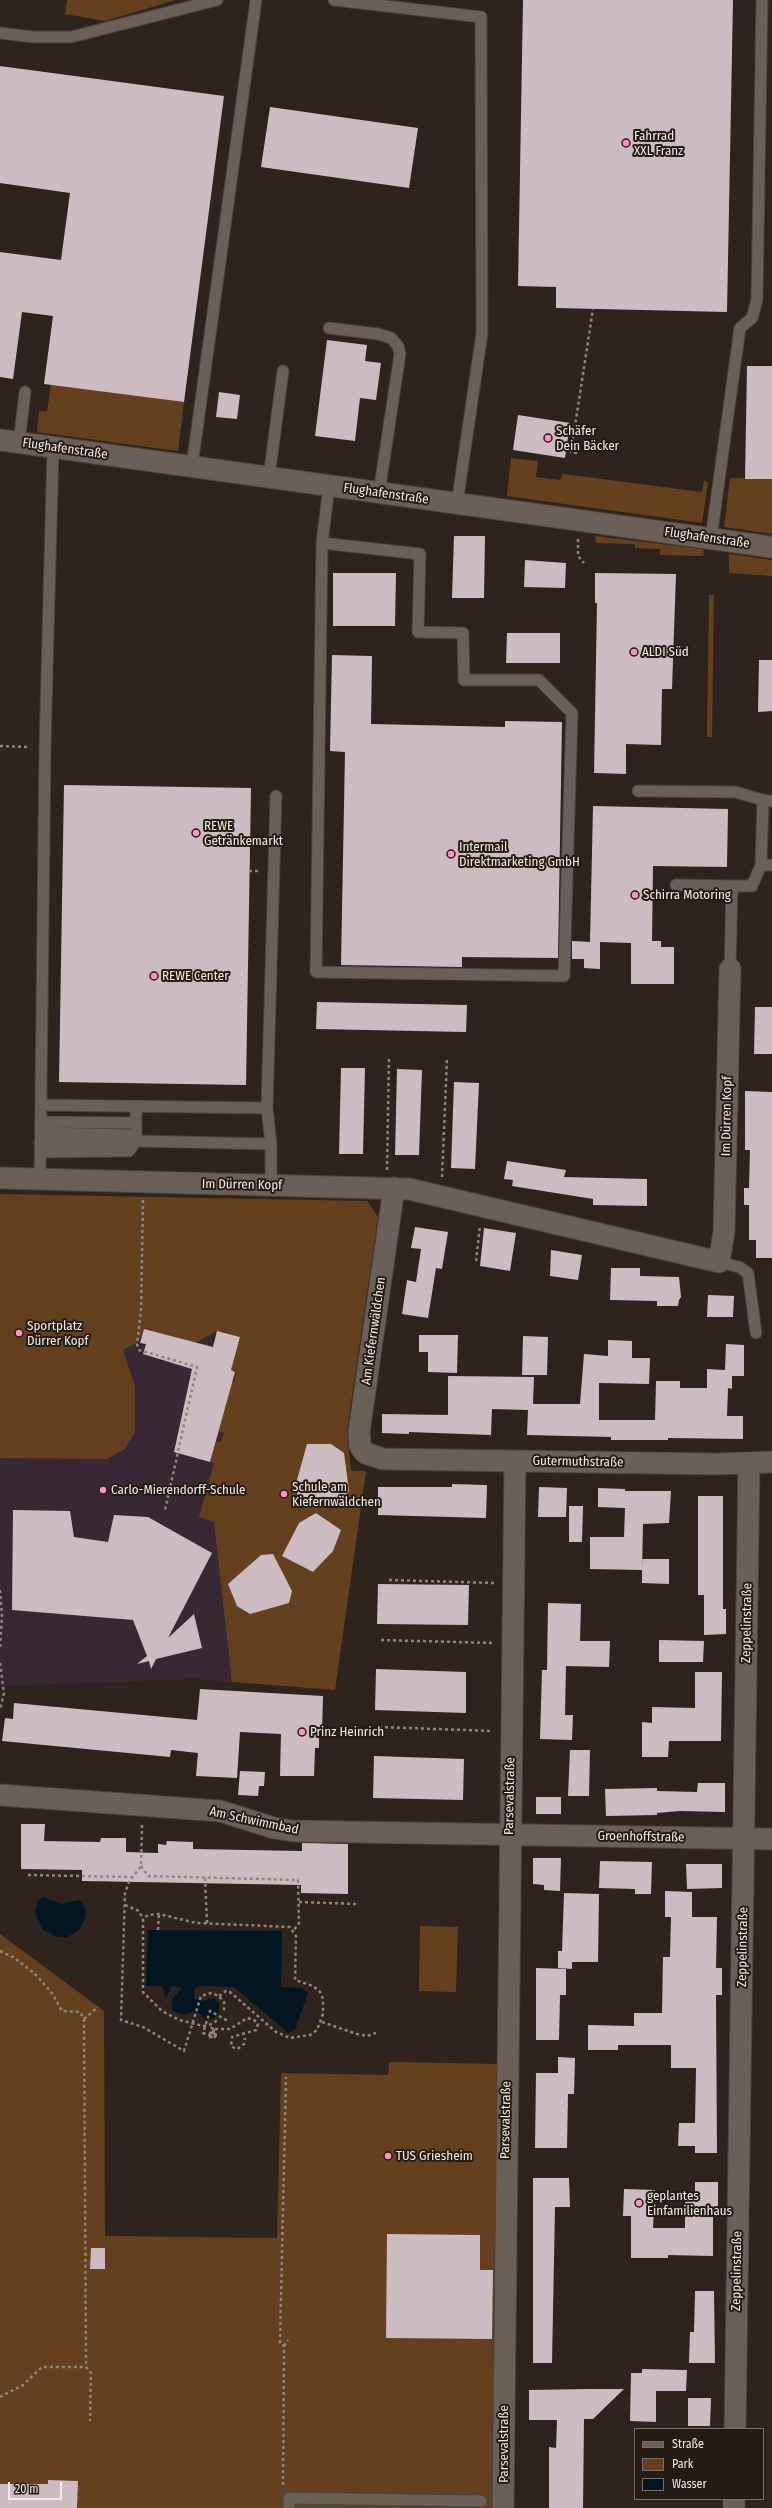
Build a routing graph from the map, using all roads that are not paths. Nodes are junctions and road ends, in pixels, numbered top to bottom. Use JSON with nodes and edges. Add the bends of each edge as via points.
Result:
{"nodes":[{"id":1,"x":217,"y":0,"type":"edge"},
{"id":2,"x":256,"y":0,"type":"edge"},
{"id":3,"x":334,"y":0,"type":"edge"},
{"id":4,"x":762,"y":0,"type":"edge"},
{"id":5,"x":0,"y":33,"type":"edge"},
{"id":6,"x":329,"y":328,"type":"dead end"},
{"id":7,"x":282,"y":371,"type":"dead end"},
{"id":8,"x":25,"y":392,"type":"dead end"},
{"id":9,"x":10,"y":442,"type":"edge"},
{"id":10,"x":54,"y":447,"type":"junction"},
{"id":11,"x":192,"y":466,"type":"junction"},
{"id":12,"x":268,"y":477,"type":"junction"},
{"id":13,"x":329,"y":486,"type":"junction"},
{"id":14,"x":380,"y":493,"type":"junction"},
{"id":15,"x":457,"y":504,"type":"junction"},
{"id":16,"x":711,"y":538,"type":"junction"},
{"id":17,"x":322,"y":543,"type":"junction"},
{"id":18,"x":772,"y":547,"type":"edge"},
{"id":19,"x":638,"y":791,"type":"dead end"},
{"id":20,"x":276,"y":796,"type":"dead end"},
{"id":21,"x":768,"y":801,"type":"edge"},
{"id":22,"x":767,"y":865,"type":"edge"},
{"id":23,"x":676,"y":885,"type":"dead end"},
{"id":24,"x":732,"y":886,"type":"junction"},
{"id":25,"x":730,"y":969,"type":"joint"},
{"id":26,"x":41,"y":1105,"type":"junction"},
{"id":27,"x":136,"y":1107,"type":"junction"},
{"id":28,"x":267,"y":1108,"type":"junction"},
{"id":29,"x":40,"y":1122,"type":"junction"},
{"id":30,"x":136,"y":1123,"type":"junction"},
{"id":31,"x":136,"y":1141,"type":"junction"},
{"id":32,"x":40,"y":1143,"type":"junction"},
{"id":33,"x":271,"y":1144,"type":"junction"},
{"id":34,"x":0,"y":1178,"type":"edge"},
{"id":35,"x":40,"y":1179,"type":"junction"},
{"id":36,"x":271,"y":1186,"type":"junction"},
{"id":37,"x":390,"y":1188,"type":"junction"},
{"id":38,"x":719,"y":1262,"type":"junction"},
{"id":39,"x":756,"y":1333,"type":"dead end"},
{"id":40,"x":383,"y":1459,"type":"joint"},
{"id":41,"x":515,"y":1461,"type":"junction"},
{"id":42,"x":772,"y":1462,"type":"edge"},
{"id":43,"x":749,"y":1464,"type":"junction"},
{"id":44,"x":0,"y":1795,"type":"edge"},
{"id":45,"x":510,"y":1835,"type":"junction"},
{"id":46,"x":744,"y":1839,"type":"junction"},
{"id":47,"x":772,"y":1839,"type":"edge"},
{"id":48,"x":735,"y":2428,"type":"edge"},
{"id":49,"x":481,"y":2501,"type":"dead end"},
{"id":50,"x":289,"y":2503,"type":"edge"},
{"id":51,"x":503,"y":2508,"type":"edge"}],
"edges":[{"from":1,"to":5,"type":"lane","via":[[70,37],[32,37]]},
{"from":2,"to":11,"type":"lane"},
{"from":3,"to":15,"type":"lane","via":[[481,16],[482,333]]},
{"from":4,"to":16,"type":"lane","via":[[757,300],[752,318],[740,328]]},
{"from":6,"to":14,"type":"lane","via":[[378,334],[391,338],[398,346],[400,354]]},
{"from":7,"to":12,"type":"lane"},
{"from":8,"to":9,"type":"lane"},
{"from":9,"to":10,"type":"street","name":"Flughafenstraße"},
{"from":10,"to":11,"type":"street","name":"Flughafenstraße"},
{"from":10,"to":26,"type":"lane","via":[[45,748]]},
{"from":11,"to":12,"type":"street","name":"Flughafenstraße"},
{"from":12,"to":13,"type":"street","name":"Flughafenstraße"},
{"from":13,"to":14,"type":"street","name":"Flughafenstraße"},
{"from":13,"to":17,"type":"lane"},
{"from":14,"to":15,"type":"street","name":"Flughafenstraße"},
{"from":15,"to":16,"type":"street","name":"Flughafenstraße"},
{"from":16,"to":18,"type":"street","name":"Flughafenstraße"},
{"from":17,"to":17,"type":"lane","via":[[316,972],[564,976],[572,713],[539,680],[464,680],[463,633],[418,632],[420,554]]},
{"from":19,"to":21,"type":"lane","via":[[735,792]]},
{"from":20,"to":28,"type":"lane"},
{"from":21,"to":22,"type":"lane"},
{"from":22,"to":24,"type":"lane","via":[[752,886]]},
{"from":23,"to":24,"type":"lane"},
{"from":24,"to":25,"type":"lane"},
{"from":25,"to":38,"type":"street","name":"Im Dürren Kopf","via":[[724,1232]]},
{"from":26,"to":27,"type":"lane"},
{"from":26,"to":29,"type":"lane"},
{"from":27,"to":28,"type":"lane"},
{"from":27,"to":30,"type":"lane"},
{"from":28,"to":33,"type":"lane"},
{"from":29,"to":30,"type":"lane"},
{"from":29,"to":32,"type":"lane"},
{"from":30,"to":31,"type":"lane"},
{"from":31,"to":32,"type":"lane","via":[[129,1135]]},
{"from":31,"to":32,"type":"lane","via":[[129,1151]]},
{"from":31,"to":33,"type":"lane"},
{"from":32,"to":35,"type":"lane"},
{"from":33,"to":36,"type":"lane"},
{"from":34,"to":35,"type":"street","name":"Im Dürren Kopf"},
{"from":35,"to":36,"type":"street","name":"Im Dürren Kopf"},
{"from":36,"to":37,"type":"street","name":"Im Dürren Kopf"},
{"from":37,"to":38,"type":"street","name":"Im Dürren Kopf","via":[[441,1196]]},
{"from":37,"to":40,"type":"street","name":"Am Kiefernwäldchen","via":[[359,1437],[360,1446],[365,1452]]},
{"from":38,"to":39,"type":"lane","name":"Im Dürren Kopf","via":[[745,1269],[751,1280]]},
{"from":40,"to":41,"type":"street","name":"Gutermuthstraße"},
{"from":41,"to":43,"type":"street","name":"Gutermuthstraße"},
{"from":41,"to":45,"type":"street","name":"Parsevalstraße"},
{"from":42,"to":43,"type":"street","name":"Gutermuthstraße"},
{"from":43,"to":46,"type":"street","name":"Zeppelinstraße"},
{"from":44,"to":45,"type":"street","name":"Am Schwimmbad","via":[[220,1811],[274,1828],[293,1831]]},
{"from":45,"to":46,"type":"street","name":"Groenhoffstraße"},
{"from":45,"to":51,"type":"street","name":"Parsevalstraße"},
{"from":46,"to":47,"type":"street","name":"Groenhoffstraße"},
{"from":46,"to":48,"type":"street","name":"Zeppelinstraße"},
{"from":49,"to":50,"type":"lane"}]}
